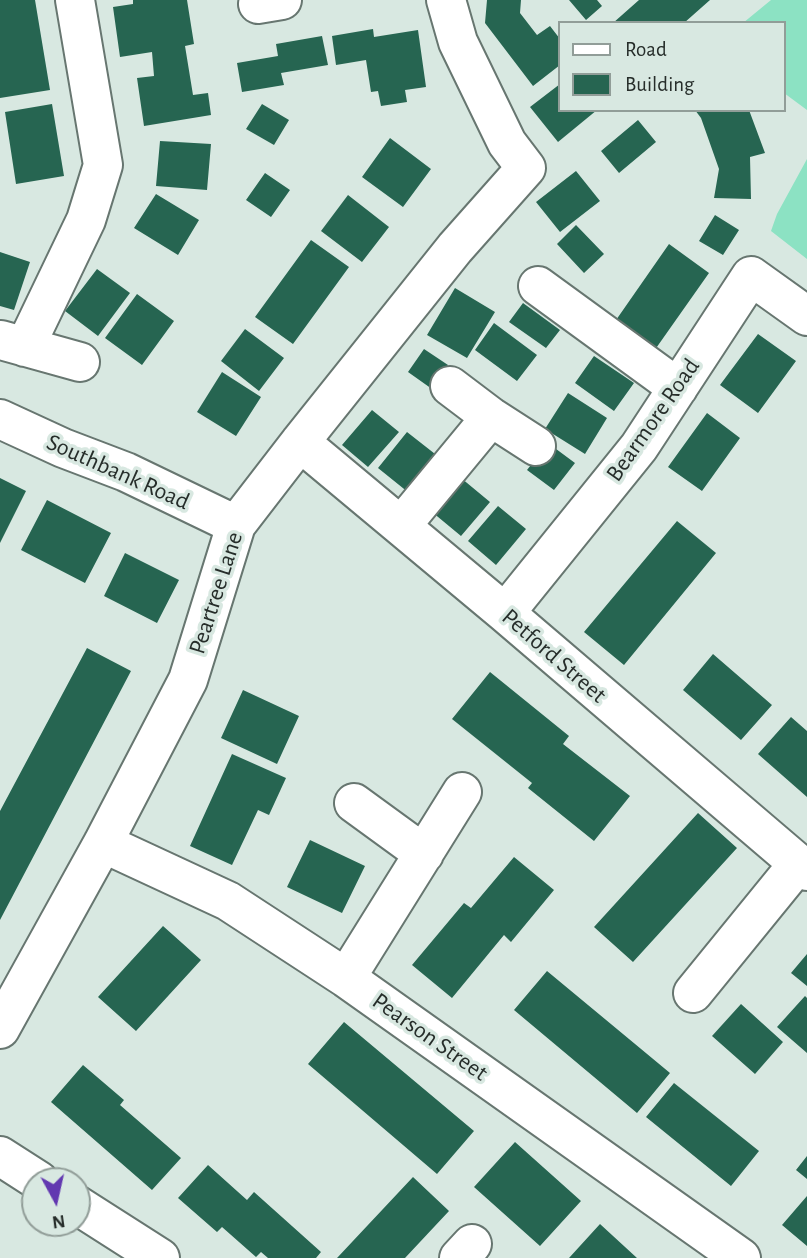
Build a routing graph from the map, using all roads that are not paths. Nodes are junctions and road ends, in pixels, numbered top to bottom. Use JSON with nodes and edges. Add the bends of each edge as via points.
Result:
{"nodes":[{"id":1,"x":75,"y":0,"type":"edge"},
{"id":2,"x":446,"y":0,"type":"edge"},
{"id":3,"x":538,"y":286,"type":"dead end"},
{"id":4,"x":807,"y":316,"type":"edge"},
{"id":5,"x":13,"y":343,"type":"edge"},
{"id":6,"x":80,"y":362,"type":"dead end"},
{"id":7,"x":450,"y":386,"type":"dead end"},
{"id":8,"x":678,"y":388,"type":"junction"},
{"id":9,"x":491,"y":417,"type":"junction"},
{"id":10,"x":0,"y":419,"type":"edge"},
{"id":11,"x":300,"y":442,"type":"junction"},
{"id":12,"x":536,"y":446,"type":"dead end"},
{"id":13,"x":236,"y":526,"type":"junction"},
{"id":14,"x":401,"y":526,"type":"junction"},
{"id":15,"x":505,"y":613,"type":"junction"},
{"id":16,"x":462,"y":792,"type":"dead end"},
{"id":17,"x":354,"y":803,"type":"dead end"},
{"id":18,"x":103,"y":844,"type":"junction"},
{"id":19,"x":424,"y":854,"type":"junction"},
{"id":20,"x":802,"y":867,"type":"edge"},
{"id":21,"x":346,"y":978,"type":"junction"},
{"id":22,"x":692,"y":993,"type":"dead end"},
{"id":23,"x":0,"y":1029,"type":"edge"},
{"id":24,"x":0,"y":1156,"type":"edge"},
{"id":25,"x":21,"y":1169,"type":"edge"},
{"id":26,"x":91,"y":1214,"type":"edge"},
{"id":27,"x":160,"y":1258,"type":"edge"},
{"id":28,"x":741,"y":1258,"type":"edge"}],
"edges":[{"from":1,"to":5,"type":"street","via":[[103,165],[86,220]]},
{"from":2,"to":11,"type":"street","name":"Peartree Lane","via":[[458,42],[507,144],[526,168],[455,248]]},
{"from":3,"to":8,"type":"street"},
{"from":4,"to":8,"type":"street","name":"Bearmore Road","via":[[751,276]]},
{"from":5,"to":6,"type":"street"},
{"from":7,"to":9,"type":"street"},
{"from":8,"to":15,"type":"street","name":"Bearmore Road","via":[[639,447]]},
{"from":9,"to":12,"type":"street"},
{"from":9,"to":14,"type":"street"},
{"from":10,"to":13,"type":"street","name":"Southbank Road","via":[[126,472]]},
{"from":11,"to":13,"type":"street","name":"Peartree Lane"},
{"from":11,"to":14,"type":"street","name":"Petford Street"},
{"from":13,"to":18,"type":"street","name":"Peartree Lane","via":[[188,680]]},
{"from":14,"to":15,"type":"street","name":"Petford Street"},
{"from":15,"to":20,"type":"street","name":"Petford Street"},
{"from":16,"to":19,"type":"street"},
{"from":17,"to":19,"type":"street"},
{"from":18,"to":21,"type":"street","name":"Pearson Street","via":[[228,901]]},
{"from":18,"to":23,"type":"street","name":"Peartree Lane"},
{"from":19,"to":21,"type":"street"},
{"from":20,"to":22,"type":"street"},
{"from":21,"to":28,"type":"street","name":"Pearson Street"},
{"from":24,"to":25,"type":"street"},
{"from":26,"to":27,"type":"street"}]}
